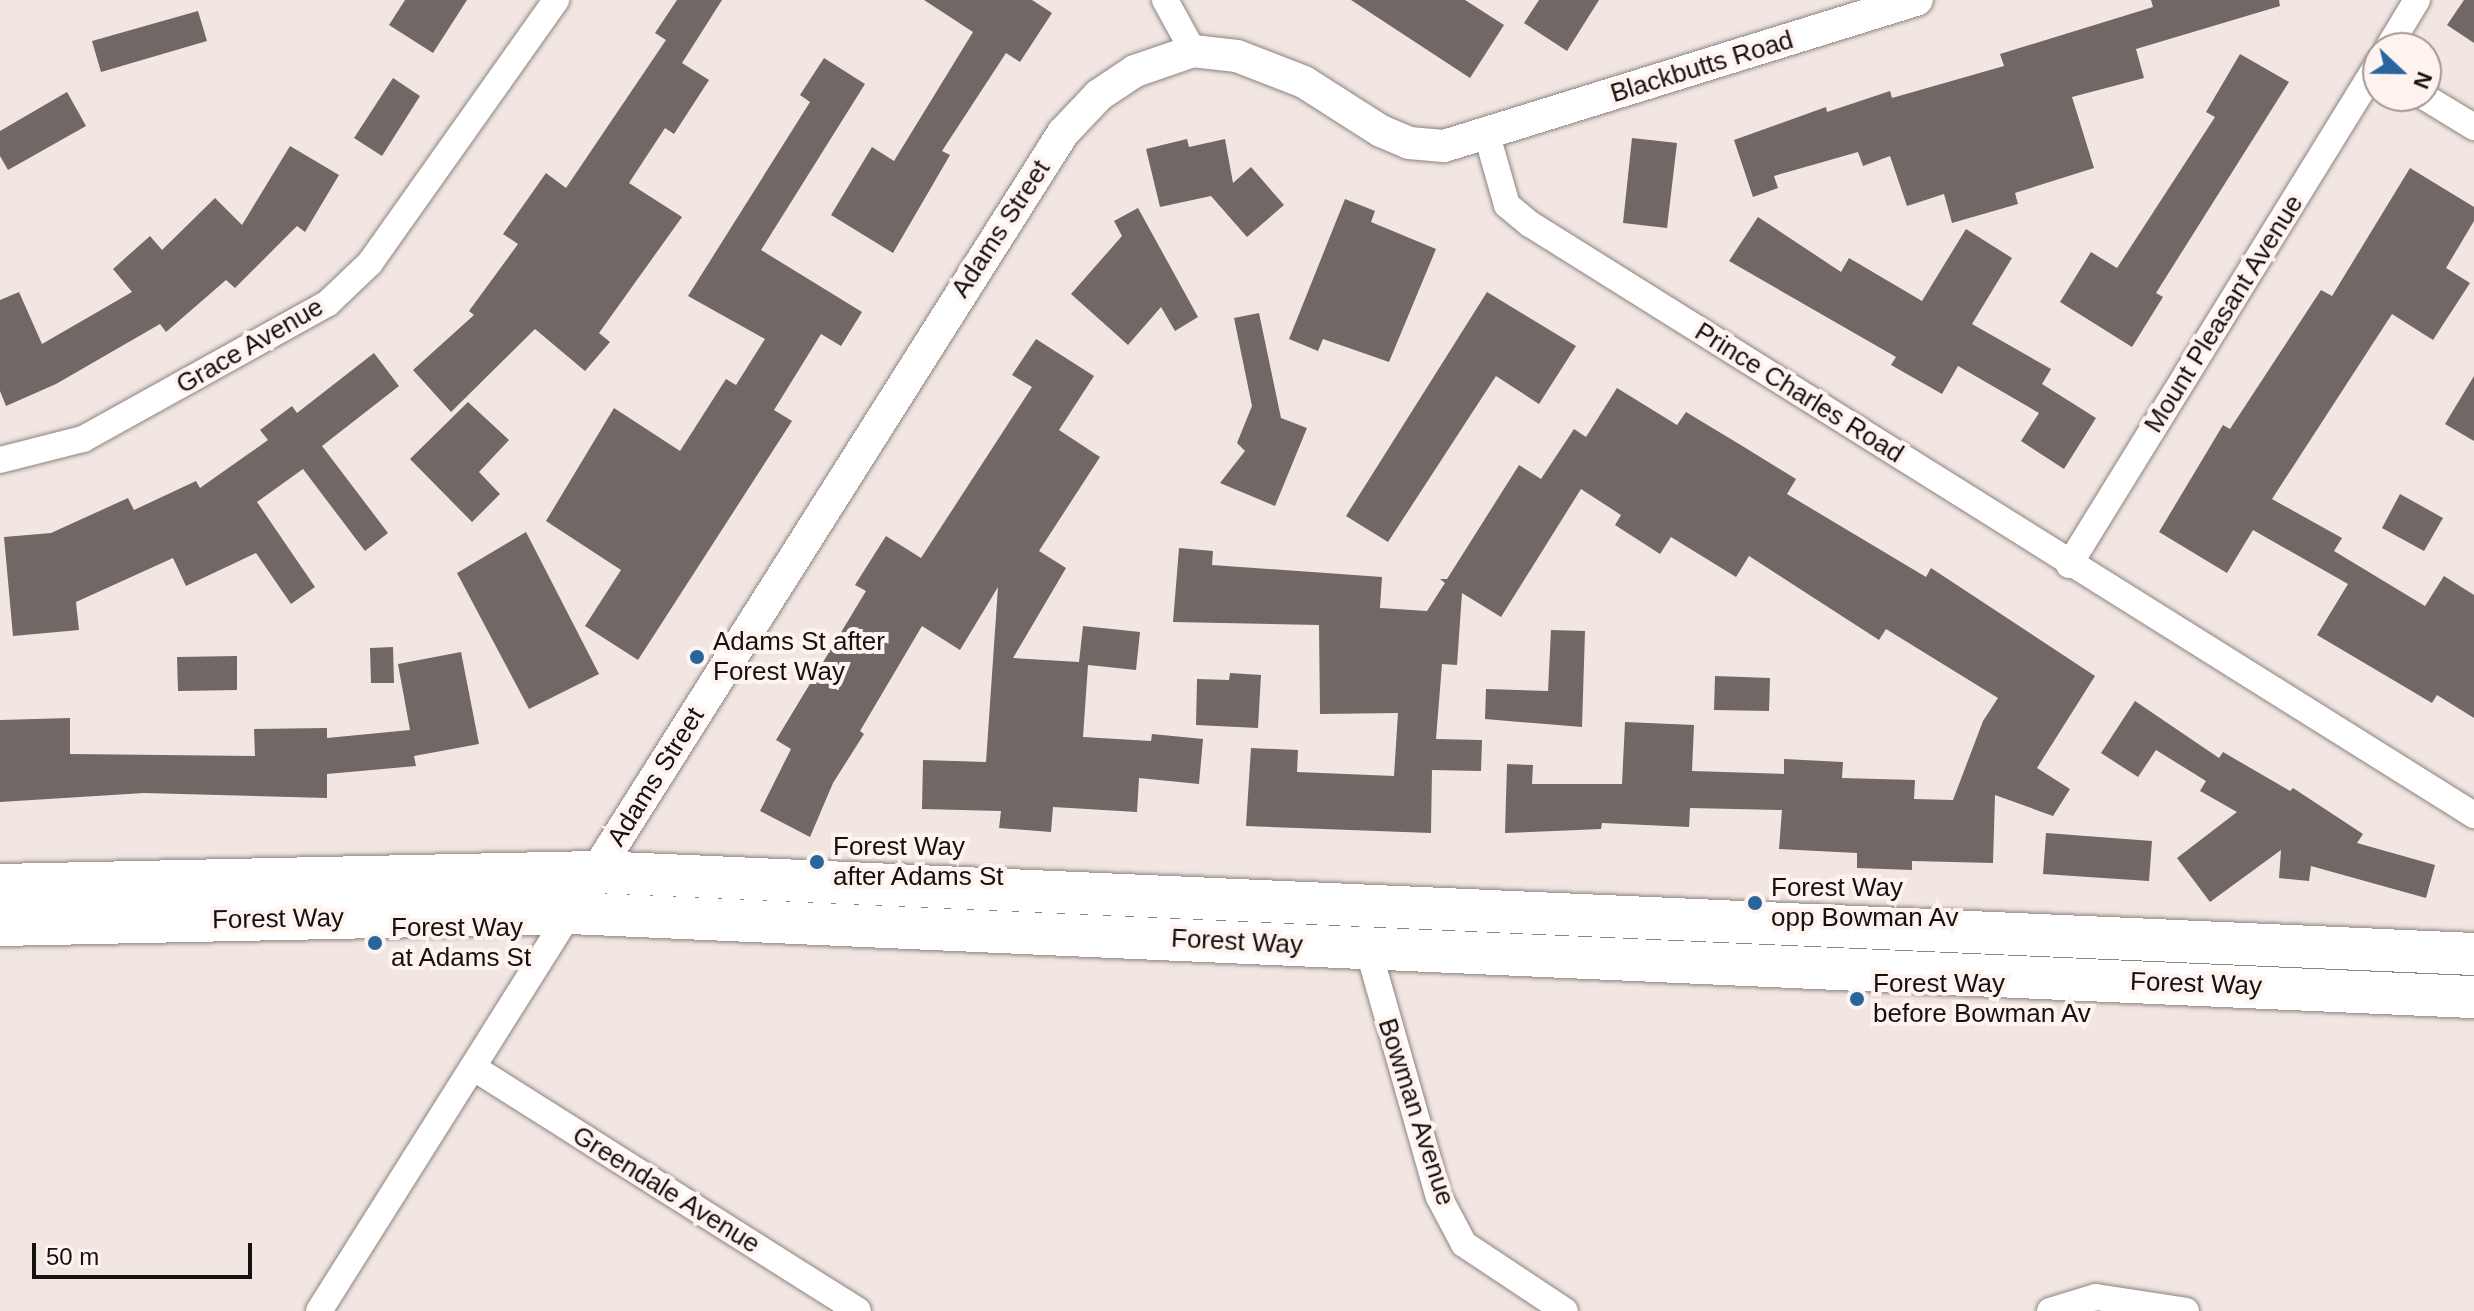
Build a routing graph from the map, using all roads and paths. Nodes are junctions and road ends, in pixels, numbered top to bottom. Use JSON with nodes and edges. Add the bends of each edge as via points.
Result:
{"nodes":[{"id":1,"x":556,"y":0,"type":"edge"},
{"id":2,"x":1165,"y":0,"type":"edge"},
{"id":3,"x":1917,"y":0,"type":"edge"},
{"id":4,"x":2417,"y":0,"type":"edge"},
{"id":5,"x":2398,"y":32,"type":"edge"},
{"id":6,"x":1193,"y":51,"type":"junction"},
{"id":7,"x":2362,"y":91,"type":"edge"},
{"id":8,"x":2442,"y":108,"type":"edge"},
{"id":9,"x":2474,"y":127,"type":"edge"},
{"id":10,"x":1487,"y":135,"type":"junction"},
{"id":11,"x":0,"y":460,"type":"edge"},
{"id":12,"x":2069,"y":565,"type":"junction"},
{"id":13,"x":2474,"y":815,"type":"edge"},
{"id":14,"x":596,"y":872,"type":"junction"},
{"id":15,"x":0,"y":885,"type":"edge"},
{"id":16,"x":1366,"y":906,"type":"junction"},
{"id":17,"x":570,"y":913,"type":"junction"},
{"id":18,"x":0,"y":925,"type":"edge"},
{"id":19,"x":1365,"y":948,"type":"junction"},
{"id":20,"x":2474,"y":954,"type":"edge"},
{"id":21,"x":2474,"y":997,"type":"edge"},
{"id":22,"x":474,"y":1068,"type":"junction"},
{"id":23,"x":319,"y":1311,"type":"edge"},
{"id":24,"x":858,"y":1311,"type":"edge"},
{"id":25,"x":1565,"y":1311,"type":"edge"},
{"id":26,"x":2050,"y":1311,"type":"edge"},
{"id":27,"x":2186,"y":1311,"type":"edge"}],
"edges":[{"from":1,"to":11,"type":"street","name":"Grace Avenue","via":[[370,263],[328,303],[83,439]]},
{"from":2,"to":6,"type":"street"},
{"from":3,"to":10,"type":"street","name":"Blackbutts Road"},
{"from":4,"to":5,"type":"street","name":"Mount Pleasant Avenue"},
{"from":6,"to":10,"type":"street","via":[[1267,64],[1409,143],[1444,146]]},
{"from":6,"to":14,"type":"street","name":"Adams Street","via":[[1135,71],[1099,95],[1063,133]]},
{"from":7,"to":12,"type":"street","name":"Mount Pleasant Avenue"},
{"from":8,"to":9,"type":"street"},
{"from":10,"to":12,"type":"street","name":"Prince Charles Road","via":[[1507,205],[1530,224]]},
{"from":12,"to":13,"type":"street","name":"Prince Charles Road"},
{"from":14,"to":15,"type":"main road","name":"Forest Way"},
{"from":14,"to":16,"type":"main road","name":"Forest Way"},
{"from":14,"to":17,"type":"street","name":"Adams Street"},
{"from":16,"to":19,"type":"street","name":"Bowman Avenue"},
{"from":16,"to":20,"type":"main road","name":"Forest Way"},
{"from":17,"to":18,"type":"main road","name":"Forest Way"},
{"from":17,"to":19,"type":"main road","name":"Forest Way"},
{"from":17,"to":22,"type":"street","name":"Adams Street"},
{"from":19,"to":21,"type":"main road","name":"Forest Way"},
{"from":19,"to":25,"type":"street","name":"Bowman Avenue","via":[[1439,1197],[1464,1244]]},
{"from":22,"to":23,"type":"street","name":"Adams Street"},
{"from":22,"to":24,"type":"street","name":"Greendale Avenue"},
{"from":26,"to":27,"type":"street","via":[[2096,1297]]}]}
